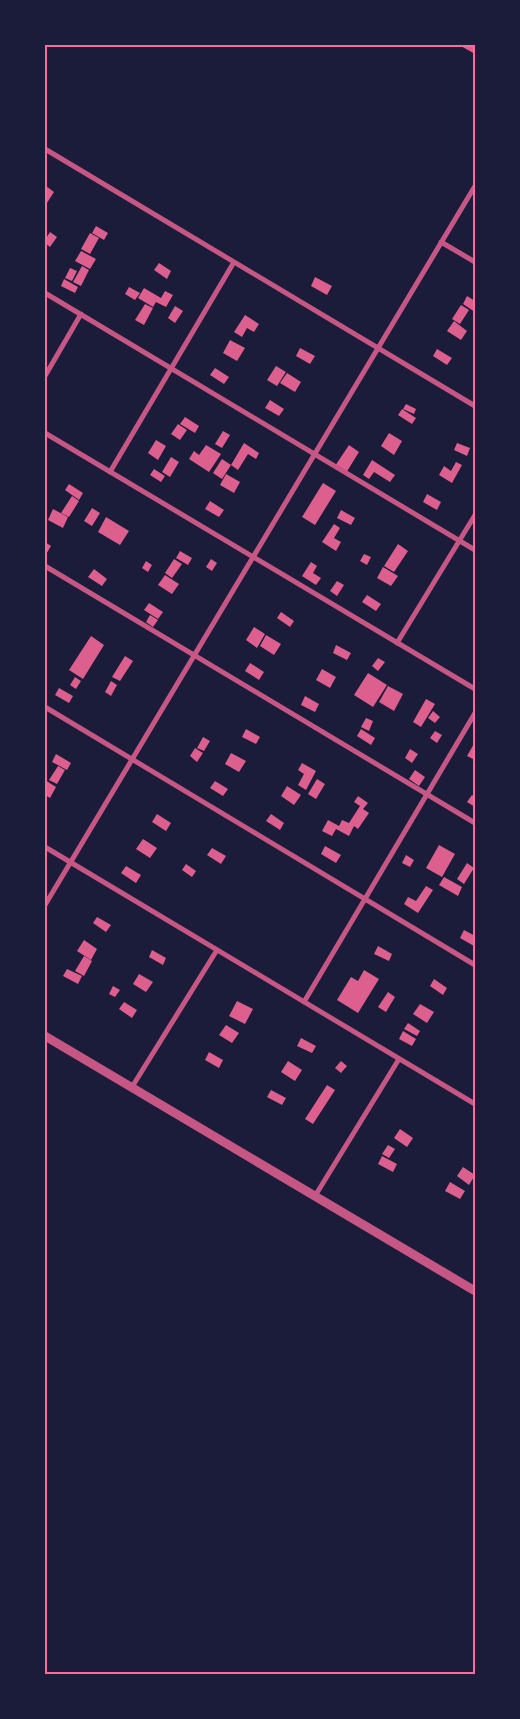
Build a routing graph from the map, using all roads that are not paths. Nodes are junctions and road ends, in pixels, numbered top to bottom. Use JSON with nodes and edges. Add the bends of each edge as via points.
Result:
{"nodes":[{"id":1,"x":46,"y":151,"type":"edge"},
{"id":2,"x":475,"y":186,"type":"edge"},
{"id":3,"x":441,"y":242,"type":"junction"},
{"id":4,"x":234,"y":262,"type":"junction"},
{"id":5,"x":475,"y":262,"type":"edge"},
{"id":6,"x":45,"y":293,"type":"edge"},
{"id":7,"x":81,"y":314,"type":"junction"},
{"id":8,"x":378,"y":348,"type":"junction"},
{"id":9,"x":171,"y":368,"type":"junction"},
{"id":10,"x":45,"y":376,"type":"edge"},
{"id":11,"x":475,"y":406,"type":"edge"},
{"id":12,"x":45,"y":433,"type":"edge"},
{"id":13,"x":315,"y":454,"type":"junction"},
{"id":14,"x":110,"y":472,"type":"junction"},
{"id":15,"x":475,"y":516,"type":"edge"},
{"id":16,"x":460,"y":541,"type":"junction"},
{"id":17,"x":475,"y":550,"type":"edge"},
{"id":18,"x":253,"y":557,"type":"junction"},
{"id":19,"x":45,"y":566,"type":"edge"},
{"id":20,"x":397,"y":643,"type":"junction"},
{"id":21,"x":195,"y":655,"type":"junction"},
{"id":22,"x":475,"y":689,"type":"edge"},
{"id":23,"x":45,"y":708,"type":"edge"},
{"id":24,"x":475,"y":713,"type":"edge"},
{"id":25,"x":132,"y":760,"type":"junction"},
{"id":26,"x":427,"y":794,"type":"junction"},
{"id":27,"x":475,"y":823,"type":"edge"},
{"id":28,"x":45,"y":847,"type":"edge"},
{"id":29,"x":71,"y":863,"type":"junction"},
{"id":30,"x":365,"y":898,"type":"junction"},
{"id":31,"x":45,"y":906,"type":"edge"},
{"id":32,"x":217,"y":950,"type":"junction"},
{"id":33,"x":475,"y":964,"type":"edge"},
{"id":34,"x":304,"y":1002,"type":"junction"},
{"id":35,"x":45,"y":1036,"type":"edge"},
{"id":36,"x":399,"y":1059,"type":"junction"},
{"id":37,"x":132,"y":1087,"type":"junction"},
{"id":38,"x":475,"y":1104,"type":"edge"},
{"id":39,"x":315,"y":1196,"type":"junction"},
{"id":40,"x":475,"y":1291,"type":"edge"}],
"edges":[{"from":1,"to":4,"type":"street"},
{"from":2,"to":3,"type":"street"},
{"from":3,"to":5,"type":"street"},
{"from":3,"to":8,"type":"street"},
{"from":4,"to":8,"type":"street"},
{"from":4,"to":9,"type":"street"},
{"from":6,"to":7,"type":"street"},
{"from":7,"to":9,"type":"street"},
{"from":7,"to":10,"type":"street"},
{"from":8,"to":11,"type":"street"},
{"from":8,"to":13,"type":"street"},
{"from":9,"to":13,"type":"street"},
{"from":9,"to":14,"type":"street"},
{"from":12,"to":14,"type":"street"},
{"from":13,"to":16,"type":"street"},
{"from":13,"to":18,"type":"street"},
{"from":14,"to":18,"type":"street"},
{"from":15,"to":16,"type":"street"},
{"from":16,"to":17,"type":"street"},
{"from":16,"to":20,"type":"street"},
{"from":18,"to":20,"type":"street"},
{"from":18,"to":21,"type":"street"},
{"from":19,"to":21,"type":"street"},
{"from":20,"to":22,"type":"street"},
{"from":21,"to":25,"type":"street"},
{"from":21,"to":26,"type":"street"},
{"from":23,"to":25,"type":"street"},
{"from":24,"to":26,"type":"street"},
{"from":25,"to":29,"type":"street"},
{"from":25,"to":30,"type":"street"},
{"from":26,"to":27,"type":"street"},
{"from":26,"to":30,"type":"street"},
{"from":28,"to":29,"type":"street"},
{"from":29,"to":31,"type":"street"},
{"from":29,"to":32,"type":"street"},
{"from":30,"to":33,"type":"street"},
{"from":30,"to":34,"type":"street"},
{"from":32,"to":34,"type":"street"},
{"from":32,"to":37,"type":"street"},
{"from":34,"to":36,"type":"street"},
{"from":35,"to":37,"type":"street"},
{"from":36,"to":38,"type":"street"},
{"from":36,"to":39,"type":"street"},
{"from":37,"to":39,"type":"street"},
{"from":39,"to":40,"type":"street"}]}
